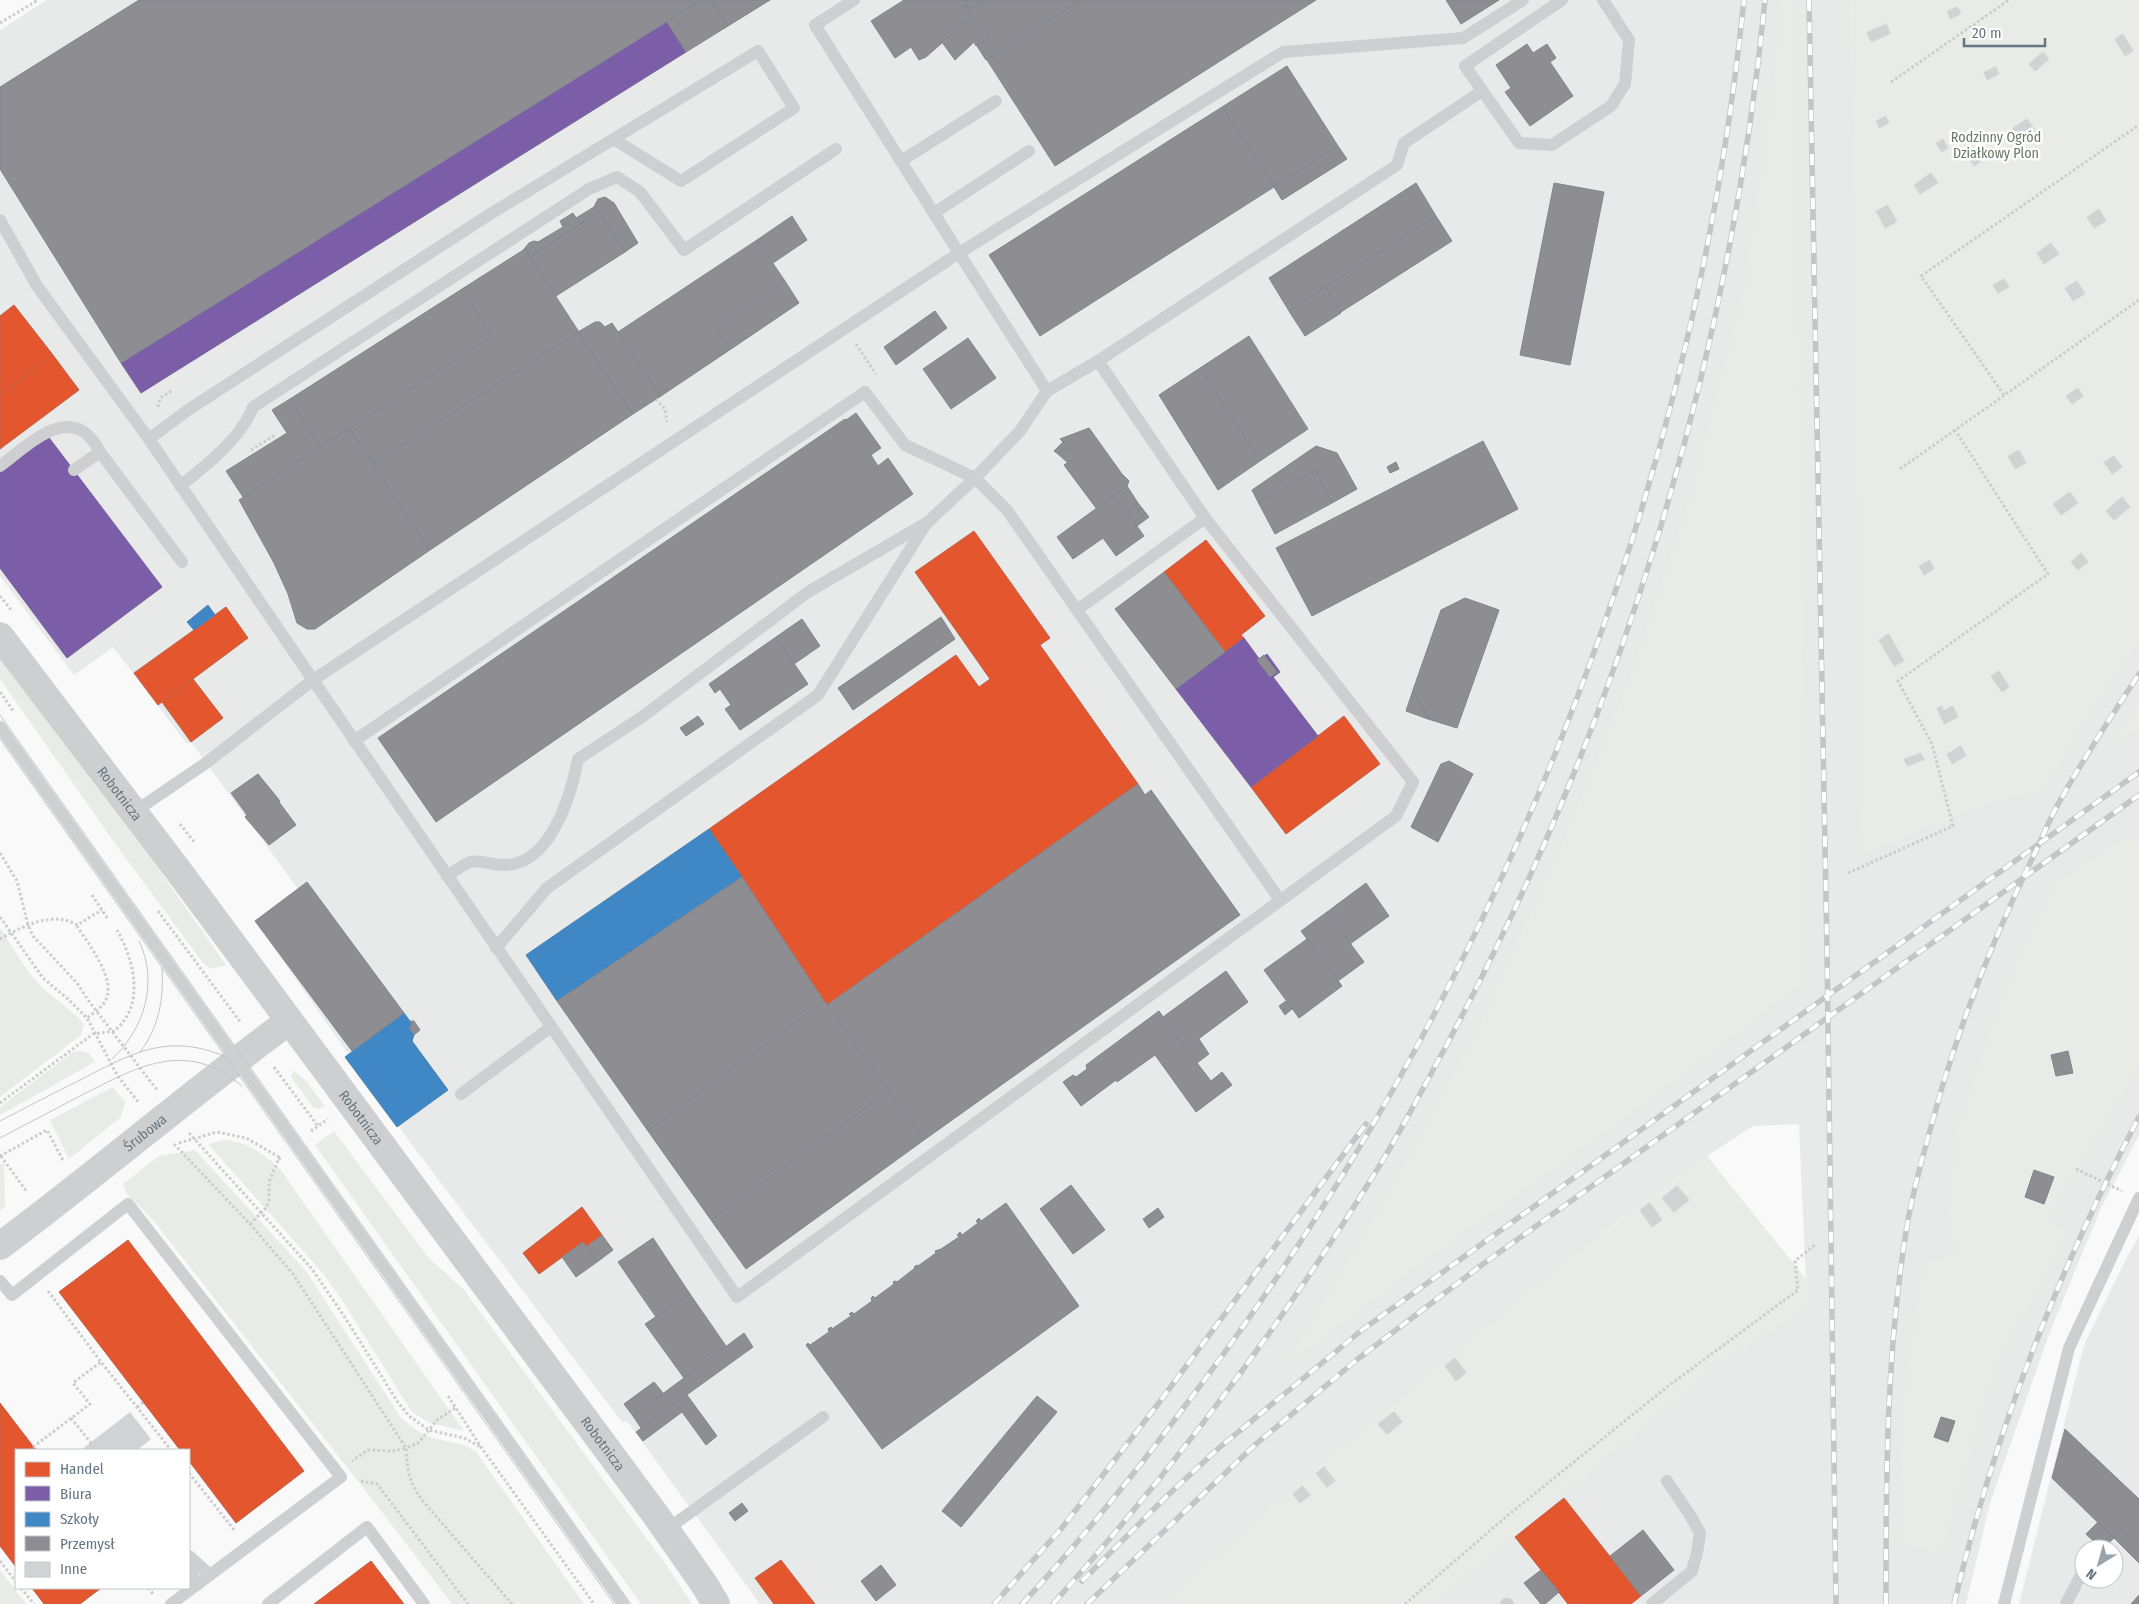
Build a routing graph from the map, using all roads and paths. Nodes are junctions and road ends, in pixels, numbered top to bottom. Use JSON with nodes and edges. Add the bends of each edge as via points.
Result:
{"nodes":[{"id":1,"x":38,"y":0,"type":"edge"},
{"id":2,"x":854,"y":0,"type":"edge"},
{"id":3,"x":1523,"y":0,"type":"edge"},
{"id":4,"x":1562,"y":0,"type":"edge"},
{"id":5,"x":1603,"y":0,"type":"edge"},
{"id":6,"x":2009,"y":0,"type":"edge"},
{"id":7,"x":0,"y":23,"type":"edge"},
{"id":8,"x":1891,"y":82,"type":"dead end"},
{"id":9,"x":1482,"y":91,"type":"junction"},
{"id":10,"x":996,"y":101,"type":"dead end"},
{"id":11,"x":2139,"y":125,"type":"edge"},
{"id":12,"x":615,"y":140,"type":"junction"},
{"id":13,"x":836,"y":149,"type":"dead end"},
{"id":14,"x":1029,"y":151,"type":"dead end"},
{"id":15,"x":901,"y":161,"type":"junction"},
{"id":16,"x":934,"y":213,"type":"junction"},
{"id":17,"x":0,"y":220,"type":"edge"},
{"id":18,"x":959,"y":253,"type":"junction"},
{"id":19,"x":2139,"y":300,"type":"edge"},
{"id":20,"x":846,"y":328,"type":"junction"},
{"id":21,"x":1098,"y":361,"type":"junction"},
{"id":22,"x":1047,"y":391,"type":"junction"},
{"id":23,"x":865,"y":392,"type":"junction"},
{"id":24,"x":2004,"y":395,"type":"junction"},
{"id":25,"x":656,"y":399,"type":"dead end"},
{"id":26,"x":665,"y":409,"type":"junction"},
{"id":27,"x":671,"y":415,"type":"dead end"},
{"id":28,"x":668,"y":428,"type":"dead end"},
{"id":29,"x":1954,"y":430,"type":"junction"},
{"id":30,"x":149,"y":439,"type":"junction"},
{"id":31,"x":100,"y":452,"type":"junction"},
{"id":32,"x":0,"y":466,"type":"edge"},
{"id":33,"x":1900,"y":469,"type":"dead end"},
{"id":34,"x":74,"y":470,"type":"dead end"},
{"id":35,"x":975,"y":478,"type":"junction"},
{"id":36,"x":180,"y":486,"type":"junction"},
{"id":37,"x":1205,"y":518,"type":"junction"},
{"id":38,"x":928,"y":522,"type":"junction"},
{"id":39,"x":182,"y":562,"type":"dead end"},
{"id":40,"x":1077,"y":610,"type":"junction"},
{"id":41,"x":0,"y":636,"type":"edge"},
{"id":42,"x":313,"y":680,"type":"junction"},
{"id":43,"x":0,"y":726,"type":"edge"},
{"id":44,"x":354,"y":741,"type":"junction"},
{"id":45,"x":134,"y":812,"type":"junction"},
{"id":46,"x":0,"y":852,"type":"edge"},
{"id":47,"x":1848,"y":873,"type":"dead end"},
{"id":48,"x":447,"y":876,"type":"junction"},
{"id":49,"x":1280,"y":900,"type":"junction"},
{"id":50,"x":0,"y":917,"type":"edge"},
{"id":51,"x":111,"y":922,"type":"dead end"},
{"id":52,"x":28,"y":925,"type":"junction"},
{"id":53,"x":77,"y":926,"type":"junction"},
{"id":54,"x":115,"y":928,"type":"dead end"},
{"id":55,"x":12,"y":932,"type":"junction"},
{"id":56,"x":0,"y":939,"type":"edge"},
{"id":57,"x":496,"y":948,"type":"junction"},
{"id":58,"x":96,"y":1010,"type":"junction"},
{"id":59,"x":87,"y":1018,"type":"junction"},
{"id":60,"x":289,"y":1021,"type":"junction"},
{"id":61,"x":551,"y":1027,"type":"junction"},
{"id":62,"x":114,"y":1031,"type":"junction"},
{"id":63,"x":93,"y":1034,"type":"junction"},
{"id":64,"x":236,"y":1060,"type":"junction"},
{"id":65,"x":272,"y":1064,"type":"dead end"},
{"id":66,"x":461,"y":1094,"type":"dead end"},
{"id":67,"x":161,"y":1095,"type":"dead end"},
{"id":68,"x":0,"y":1103,"type":"edge"},
{"id":69,"x":143,"y":1108,"type":"dead end"},
{"id":70,"x":332,"y":1116,"type":"dead end"},
{"id":71,"x":318,"y":1126,"type":"junction"},
{"id":72,"x":307,"y":1134,"type":"dead end"},
{"id":73,"x":194,"y":1139,"type":"junction"},
{"id":74,"x":284,"y":1151,"type":"dead end"},
{"id":75,"x":0,"y":1156,"type":"edge"},
{"id":76,"x":279,"y":1158,"type":"junction"},
{"id":77,"x":67,"y":1168,"type":"dead end"},
{"id":78,"x":2076,"y":1169,"type":"dead end"},
{"id":79,"x":2118,"y":1188,"type":"dead end"},
{"id":80,"x":31,"y":1197,"type":"dead end"},
{"id":81,"x":2138,"y":1200,"type":"edge"},
{"id":82,"x":262,"y":1213,"type":"junction"},
{"id":83,"x":250,"y":1224,"type":"junction"},
{"id":84,"x":1816,"y":1244,"type":"dead end"},
{"id":85,"x":0,"y":1246,"type":"edge"},
{"id":86,"x":36,"y":1274,"type":"junction"},
{"id":87,"x":0,"y":1281,"type":"edge"},
{"id":88,"x":101,"y":1362,"type":"junction"},
{"id":89,"x":444,"y":1389,"type":"dead end"},
{"id":90,"x":144,"y":1402,"type":"dead end"},
{"id":91,"x":137,"y":1407,"type":"junction"},
{"id":92,"x":456,"y":1408,"type":"junction"},
{"id":93,"x":823,"y":1417,"type":"dead end"},
{"id":94,"x":71,"y":1418,"type":"junction"},
{"id":95,"x":428,"y":1430,"type":"junction"},
{"id":96,"x":91,"y":1443,"type":"dead end"},
{"id":97,"x":33,"y":1447,"type":"dead end"},
{"id":98,"x":481,"y":1447,"type":"junction"},
{"id":99,"x":406,"y":1448,"type":"junction"},
{"id":100,"x":170,"y":1449,"type":"edge"},
{"id":101,"x":190,"y":1474,"type":"edge"},
{"id":102,"x":341,"y":1477,"type":"junction"},
{"id":103,"x":1667,"y":1482,"type":"dead end"},
{"id":104,"x":666,"y":1530,"type":"junction"},
{"id":105,"x":247,"y":1547,"type":"junction"},
{"id":106,"x":190,"y":1557,"type":"edge"},
{"id":107,"x":0,"y":1561,"type":"edge"},
{"id":108,"x":190,"y":1571,"type":"edge"},
{"id":109,"x":210,"y":1575,"type":"junction"},
{"id":110,"x":15,"y":1581,"type":"edge"},
{"id":111,"x":198,"y":1584,"type":"junction"},
{"id":112,"x":2074,"y":1588,"type":"edge"},
{"id":113,"x":22,"y":1589,"type":"edge"},
{"id":114,"x":34,"y":1604,"type":"edge"},
{"id":115,"x":172,"y":1604,"type":"edge"},
{"id":116,"x":268,"y":1604,"type":"edge"},
{"id":117,"x":424,"y":1604,"type":"edge"},
{"id":118,"x":468,"y":1604,"type":"edge"},
{"id":119,"x":512,"y":1604,"type":"edge"},
{"id":120,"x":594,"y":1604,"type":"edge"},
{"id":121,"x":623,"y":1604,"type":"edge"},
{"id":122,"x":716,"y":1604,"type":"edge"},
{"id":123,"x":1404,"y":1604,"type":"edge"},
{"id":124,"x":1652,"y":1604,"type":"edge"},
{"id":125,"x":2004,"y":1604,"type":"edge"},
{"id":126,"x":2066,"y":1604,"type":"edge"}],
"edges":[{"from":1,"to":7,"type":"path"},
{"from":2,"to":15,"type":"lane","via":[[815,25]]},
{"from":3,"to":18,"type":"lane","via":[[1463,38],[1283,52]]},
{"from":4,"to":9,"type":"lane","via":[[1465,66]]},
{"from":5,"to":9,"type":"lane","via":[[1629,40],[1625,84],[1611,106],[1552,145],[1519,143]]},
{"from":6,"to":8,"type":"path"},
{"from":9,"to":21,"type":"lane","via":[[1404,143],[1397,165]]},
{"from":10,"to":15,"type":"lane"},
{"from":11,"to":24,"type":"path","via":[[1922,276]]},
{"from":12,"to":12,"type":"lane","via":[[758,51],[794,108],[681,181]]},
{"from":12,"to":30,"type":"lane","via":[[479,222],[188,410]]},
{"from":13,"to":36,"type":"lane","via":[[684,250],[640,192],[618,177],[589,188],[253,407],[248,420],[205,467]]},
{"from":14,"to":16,"type":"lane"},
{"from":15,"to":16,"type":"lane"},
{"from":16,"to":18,"type":"lane"},
{"from":17,"to":30,"type":"lane","via":[[38,286]]},
{"from":18,"to":20,"type":"lane"},
{"from":18,"to":22,"type":"lane"},
{"from":19,"to":24,"type":"path"},
{"from":20,"to":23,"type":"path","via":[[876,374]]},
{"from":20,"to":42,"type":"lane"},
{"from":21,"to":22,"type":"lane"},
{"from":21,"to":37,"type":"lane"},
{"from":22,"to":35,"type":"lane","via":[[1020,431]]},
{"from":23,"to":35,"type":"lane","via":[[904,445]]},
{"from":23,"to":44,"type":"lane"},
{"from":24,"to":29,"type":"path"},
{"from":25,"to":26,"type":"path"},
{"from":26,"to":27,"type":"path"},
{"from":26,"to":28,"type":"path"},
{"from":29,"to":33,"type":"path"},
{"from":29,"to":47,"type":"path","via":[[2048,574],[1898,681],[1932,744],[1953,826]]},
{"from":30,"to":36,"type":"lane"},
{"from":31,"to":32,"type":"lane","via":[[84,432],[70,426],[49,430]]},
{"from":31,"to":34,"type":"lane"},
{"from":31,"to":39,"type":"lane"},
{"from":35,"to":38,"type":"lane"},
{"from":35,"to":40,"type":"lane","via":[[1008,510]]},
{"from":36,"to":42,"type":"lane"},
{"from":37,"to":40,"type":"lane"},
{"from":37,"to":49,"type":"lane","via":[[1413,782],[1396,816]]},
{"from":38,"to":48,"type":"lane","via":[[808,592],[642,717],[578,759],[566,806],[540,849],[520,862],[505,866],[471,861]]},
{"from":38,"to":57,"type":"lane","via":[[818,695],[547,888]]},
{"from":40,"to":49,"type":"lane"},
{"from":41,"to":45,"type":"street","name":"Robotnicza"},
{"from":42,"to":44,"type":"lane"},
{"from":42,"to":45,"type":"lane","via":[[206,763]]},
{"from":43,"to":64,"type":"lane"},
{"from":44,"to":48,"type":"lane"},
{"from":45,"to":60,"type":"street","name":"Robotnicza"},
{"from":46,"to":52,"type":"path","via":[[17,881]]},
{"from":48,"to":57,"type":"lane"},
{"from":49,"to":61,"type":"lane","via":[[738,1297]]},
{"from":50,"to":55,"type":"path"},
{"from":51,"to":53,"type":"path","via":[[102,910]]},
{"from":52,"to":53,"type":"path","via":[[59,920],[70,921]]},
{"from":52,"to":55,"type":"path"},
{"from":52,"to":58,"type":"path","via":[[33,936],[77,983]]},
{"from":53,"to":58,"type":"path","via":[[107,978],[106,999]]},
{"from":54,"to":62,"type":"path","via":[[131,960],[134,991],[128,1016]]},
{"from":55,"to":56,"type":"path"},
{"from":55,"to":59,"type":"path","via":[[42,978]]},
{"from":57,"to":61,"type":"lane"},
{"from":58,"to":59,"type":"path"},
{"from":58,"to":62,"type":"path"},
{"from":59,"to":63,"type":"path"},
{"from":60,"to":64,"type":"street","name":"Śrubowa"},
{"from":60,"to":104,"type":"street","name":"Robotnicza"},
{"from":61,"to":66,"type":"lane"},
{"from":62,"to":63,"type":"path"},
{"from":62,"to":67,"type":"path"},
{"from":63,"to":68,"type":"path"},
{"from":63,"to":69,"type":"path","via":[[117,1075]]},
{"from":64,"to":85,"type":"street","name":"Śrubowa"},
{"from":64,"to":121,"type":"lane"},
{"from":65,"to":71,"type":"path"},
{"from":70,"to":71,"type":"path"},
{"from":71,"to":72,"type":"path"},
{"from":73,"to":76,"type":"path","via":[[217,1132],[246,1138]]},
{"from":73,"to":82,"type":"path"},
{"from":73,"to":83,"type":"path","via":[[174,1144]]},
{"from":74,"to":76,"type":"path"},
{"from":75,"to":77,"type":"path","via":[[48,1130]]},
{"from":75,"to":80,"type":"path"},
{"from":76,"to":82,"type":"path","via":[[269,1182],[269,1200]]},
{"from":78,"to":79,"type":"path"},
{"from":81,"to":125,"type":"lane","via":[[2069,1348]]},
{"from":82,"to":83,"type":"path"},
{"from":82,"to":95,"type":"path","via":[[312,1269],[397,1401],[409,1416]]},
{"from":83,"to":99,"type":"path","via":[[299,1281]]},
{"from":84,"to":123,"type":"path","via":[[1795,1261],[1798,1290],[1660,1393],[1506,1516]]},
{"from":86,"to":87,"type":"lane","via":[[12,1295]]},
{"from":86,"to":88,"type":"path"},
{"from":86,"to":102,"type":"lane","via":[[128,1204]]},
{"from":88,"to":91,"type":"path"},
{"from":88,"to":94,"type":"path","via":[[73,1383],[90,1404]]},
{"from":89,"to":92,"type":"path"},
{"from":90,"to":91,"type":"path"},
{"from":91,"to":100,"type":"path"},
{"from":92,"to":95,"type":"path"},
{"from":92,"to":98,"type":"path"},
{"from":93,"to":104,"type":"lane"},
{"from":94,"to":96,"type":"path"},
{"from":94,"to":97,"type":"path"},
{"from":95,"to":98,"type":"path","via":[[464,1438]]},
{"from":95,"to":99,"type":"path","via":[[418,1443]]},
{"from":98,"to":120,"type":"path"},
{"from":99,"to":102,"type":"path","via":[[368,1450],[345,1466]]},
{"from":99,"to":119,"type":"path","via":[[407,1468],[413,1487]]},
{"from":101,"to":105,"type":"path"},
{"from":102,"to":105,"type":"lane"},
{"from":102,"to":118,"type":"path","via":[[377,1484]]},
{"from":103,"to":124,"type":"lane","via":[[1700,1533],[1692,1571]]},
{"from":104,"to":122,"type":"street","name":"Robotnicza"},
{"from":105,"to":109,"type":"lane"},
{"from":106,"to":109,"type":"lane"},
{"from":107,"to":110,"type":"path"},
{"from":108,"to":111,"type":"lane"},
{"from":109,"to":111,"type":"lane"},
{"from":111,"to":115,"type":"lane"},
{"from":112,"to":126,"type":"lane"},
{"from":113,"to":114,"type":"path"},
{"from":116,"to":117,"type":"lane","via":[[367,1527]]}]}
